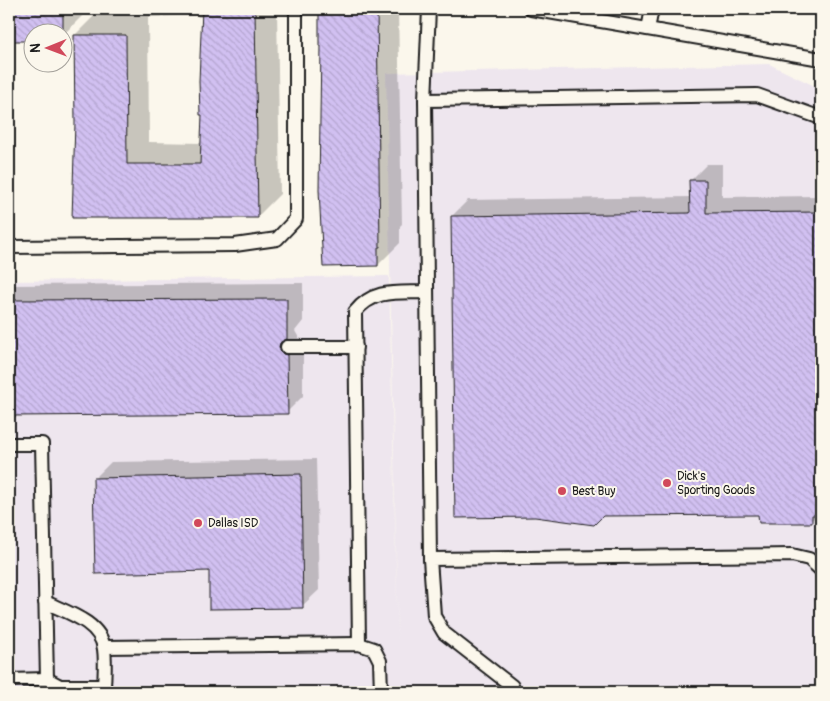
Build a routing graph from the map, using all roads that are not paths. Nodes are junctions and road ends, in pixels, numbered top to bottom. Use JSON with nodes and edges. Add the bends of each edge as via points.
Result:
{"nodes":[{"id":1,"x":296,"y":9,"type":"edge"},
{"id":2,"x":429,"y":9,"type":"edge"},
{"id":3,"x":531,"y":9,"type":"edge"},
{"id":4,"x":652,"y":9,"type":"edge"},
{"id":5,"x":648,"y":29,"type":"junction"},
{"id":6,"x":821,"y":59,"type":"edge"},
{"id":7,"x":425,"y":100,"type":"junction"},
{"id":8,"x":821,"y":118,"type":"edge"},
{"id":9,"x":9,"y":247,"type":"edge"},
{"id":10,"x":426,"y":292,"type":"junction"},
{"id":11,"x":287,"y":347,"type":"dead end"},
{"id":12,"x":356,"y":347,"type":"junction"},
{"id":13,"x":9,"y":444,"type":"edge"},
{"id":14,"x":430,"y":559,"type":"junction"},
{"id":15,"x":821,"y":570,"type":"edge"},
{"id":16,"x":45,"y":602,"type":"junction"},
{"id":17,"x":358,"y":644,"type":"junction"},
{"id":18,"x":104,"y":647,"type":"junction"},
{"id":19,"x":47,"y":679,"type":"junction"},
{"id":20,"x":9,"y":680,"type":"edge"},
{"id":21,"x":104,"y":689,"type":"edge"},
{"id":22,"x":382,"y":692,"type":"edge"},
{"id":23,"x":514,"y":692,"type":"edge"}],
"edges":[{"from":1,"to":9,"type":"lane","via":[[296,219],[277,239],[235,245]]},
{"from":2,"to":7,"type":"lane"},
{"from":3,"to":5,"type":"lane"},
{"from":4,"to":5,"type":"lane"},
{"from":5,"to":6,"type":"lane"},
{"from":7,"to":8,"type":"lane","via":[[757,95]]},
{"from":7,"to":10,"type":"lane"},
{"from":10,"to":12,"type":"lane","via":[[376,294],[364,301],[356,312]]},
{"from":10,"to":14,"type":"lane"},
{"from":11,"to":12,"type":"lane"},
{"from":12,"to":17,"type":"lane"},
{"from":13,"to":16,"type":"lane","via":[[42,444]]},
{"from":14,"to":15,"type":"lane","via":[[792,555],[809,559]]},
{"from":14,"to":23,"type":"lane","via":[[434,616],[444,633],[512,686]]},
{"from":16,"to":18,"type":"lane","via":[[78,617],[97,631]]},
{"from":16,"to":19,"type":"lane"},
{"from":17,"to":18,"type":"lane"},
{"from":17,"to":22,"type":"lane","via":[[374,649],[380,661]]},
{"from":18,"to":21,"type":"lane"},
{"from":19,"to":20,"type":"lane"},
{"from":19,"to":21,"type":"lane","via":[[60,686]]}]}
